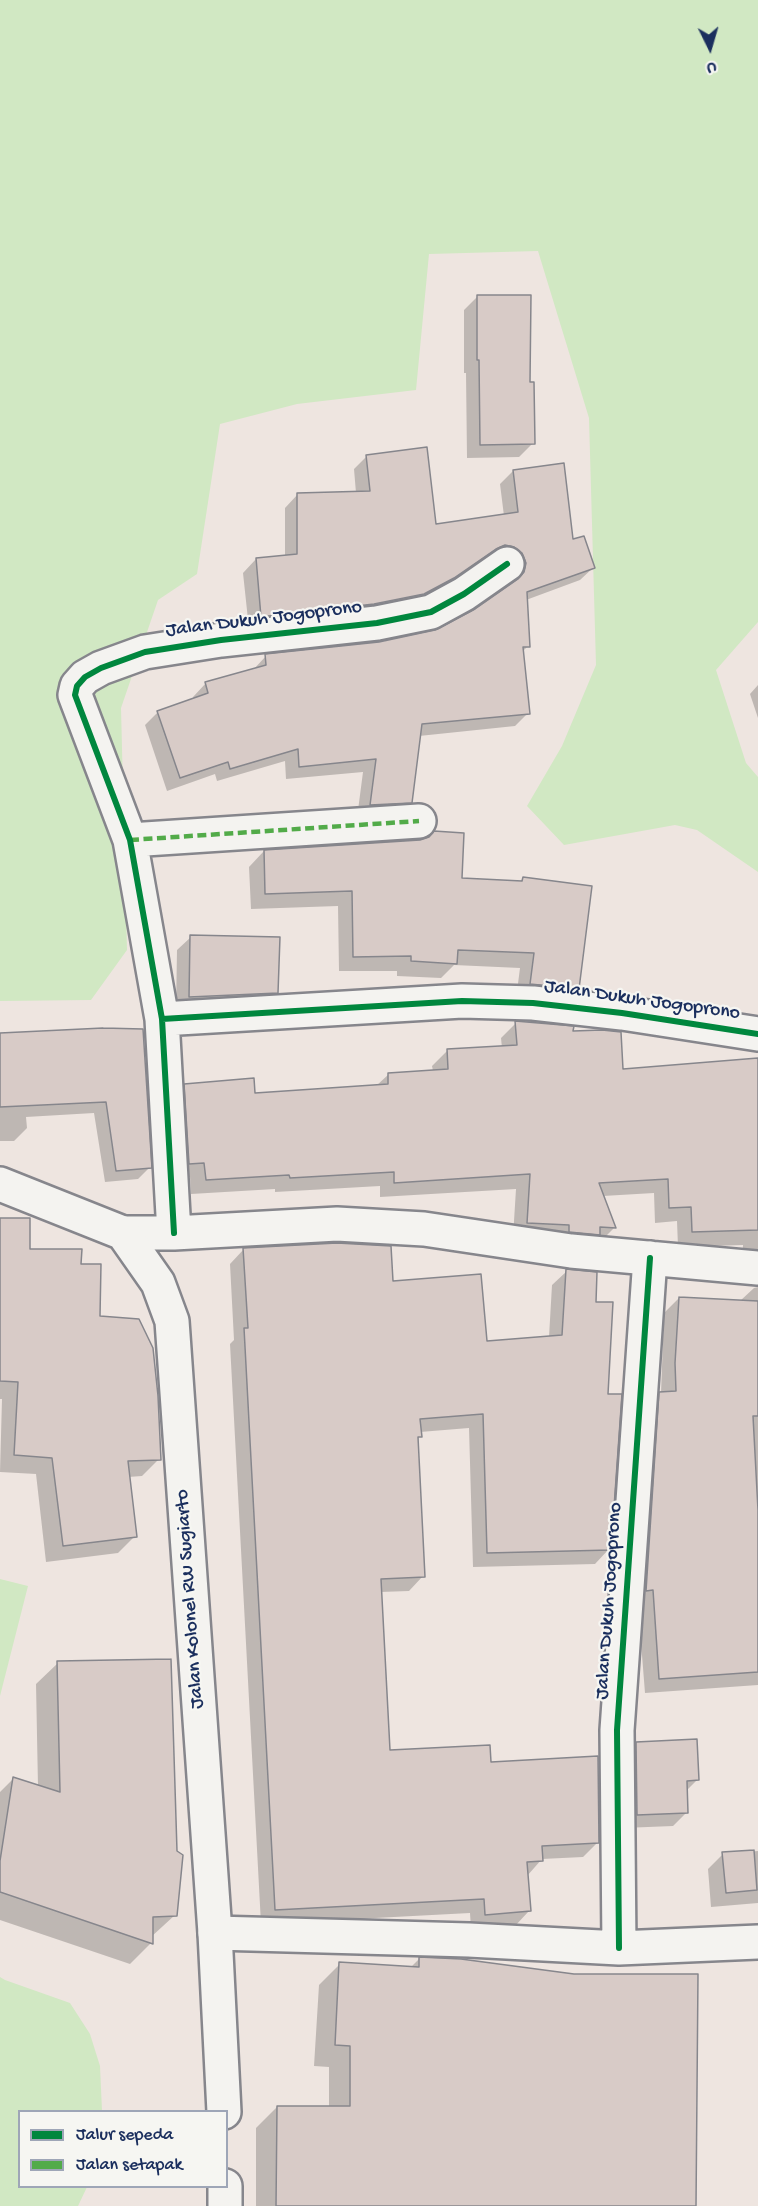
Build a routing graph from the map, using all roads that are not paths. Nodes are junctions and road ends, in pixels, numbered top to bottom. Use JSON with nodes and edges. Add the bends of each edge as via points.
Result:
{"nodes":[{"id":1,"x":507,"y":564,"type":"dead end"},
{"id":2,"x":419,"y":822,"type":"dead end"},
{"id":3,"x":130,"y":840,"type":"junction"},
{"id":4,"x":162,"y":1019,"type":"junction"},
{"id":5,"x":758,"y":1034,"type":"edge"},
{"id":6,"x":0,"y":1184,"type":"edge"},
{"id":7,"x":123,"y":1233,"type":"junction"},
{"id":8,"x":174,"y":1233,"type":"junction"},
{"id":9,"x":650,"y":1257,"type":"junction"},
{"id":10,"x":758,"y":1268,"type":"edge"},
{"id":11,"x":215,"y":1933,"type":"junction"},
{"id":12,"x":758,"y":1942,"type":"edge"},
{"id":13,"x":619,"y":1948,"type":"junction"},
{"id":14,"x":224,"y":2110,"type":"edge"},
{"id":15,"x":225,"y":2188,"type":"edge"},
{"id":16,"x":225,"y":2206,"type":"edge"}],
"edges":[{"from":1,"to":3,"type":"street","name":"Jalan Dukuh Jogoprono","via":[[431,612],[377,623],[145,652],[85,677],[76,686],[75,695]]},
{"from":2,"to":3,"type":"street"},
{"from":3,"to":4,"type":"street","name":"Jalan Dukuh Jogoprono"},
{"from":4,"to":5,"type":"street","name":"Jalan Dukuh Jogoprono","via":[[462,1001],[533,1003]]},
{"from":4,"to":8,"type":"street","name":"Jalan Dukuh Jogoprono"},
{"from":6,"to":7,"type":"street"},
{"from":7,"to":8,"type":"street"},
{"from":7,"to":11,"type":"street","name":"Jalan Kolonel RW Sugiarto","via":[[158,1283],[172,1322]]},
{"from":8,"to":9,"type":"street","via":[[337,1224],[424,1229],[571,1251]]},
{"from":9,"to":10,"type":"street"},
{"from":9,"to":13,"type":"street","name":"Jalan Dukuh Jogoprono","via":[[617,1730]]},
{"from":11,"to":13,"type":"street"},
{"from":11,"to":14,"type":"street","name":"Jalan Kolonel RW Sugiarto"},
{"from":12,"to":13,"type":"street"},
{"from":15,"to":16,"type":"street"}]}
